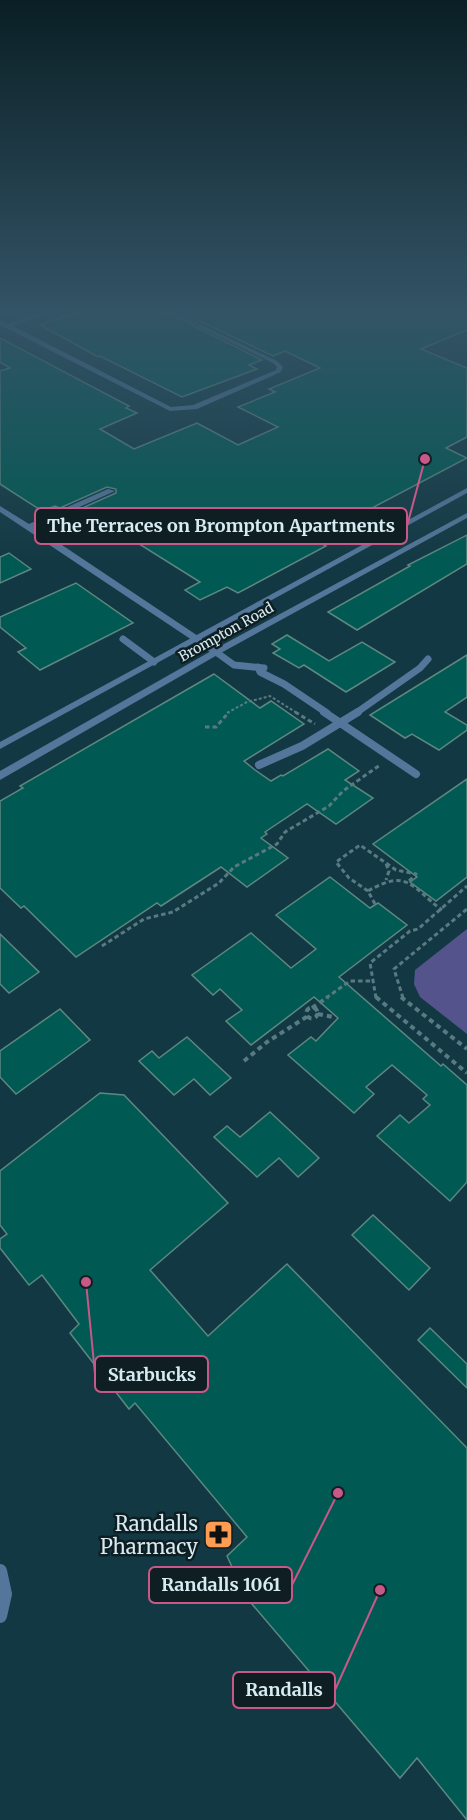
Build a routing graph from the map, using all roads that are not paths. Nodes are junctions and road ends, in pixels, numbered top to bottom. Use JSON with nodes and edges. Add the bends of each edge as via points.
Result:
{"nodes":[{"id":1,"x":140,"y":396,"type":"edge"},
{"id":2,"x":220,"y":396,"type":"edge"},
{"id":3,"x":467,"y":490,"type":"edge"},
{"id":4,"x":111,"y":491,"type":"dead end"},
{"id":5,"x":0,"y":508,"type":"edge"},
{"id":6,"x":467,"y":515,"type":"edge"},
{"id":7,"x":430,"y":523,"type":"junction"},
{"id":8,"x":28,"y":527,"type":"junction"},
{"id":9,"x":123,"y":639,"type":"dead end"},
{"id":10,"x":197,"y":639,"type":"junction"},
{"id":11,"x":216,"y":652,"type":"junction"},
{"id":12,"x":428,"y":659,"type":"dead end"},
{"id":13,"x":154,"y":662,"type":"junction"},
{"id":14,"x":341,"y":723,"type":"junction"},
{"id":15,"x":0,"y":746,"type":"edge"},
{"id":16,"x":259,"y":765,"type":"dead end"},
{"id":17,"x":416,"y":774,"type":"dead end"},
{"id":18,"x":0,"y":776,"type":"edge"},
{"id":19,"x":0,"y":1571,"type":"edge"},
{"id":20,"x":0,"y":1616,"type":"edge"}],
"edges":[{"from":1,"to":2,"type":"street","via":[[170,410],[188,409]]},
{"from":3,"to":7,"type":"street","name":"Brompton Road"},
{"from":4,"to":8,"type":"street"},
{"from":5,"to":8,"type":"street"},
{"from":6,"to":7,"type":"street","name":"Brompton Road"},
{"from":7,"to":10,"type":"street","name":"Brompton Road"},
{"from":7,"to":11,"type":"street","name":"Brompton Road"},
{"from":8,"to":10,"type":"street"},
{"from":9,"to":13,"type":"lane"},
{"from":10,"to":11,"type":"street"},
{"from":10,"to":13,"type":"street","name":"Brompton Road"},
{"from":11,"to":14,"type":"lane","via":[[234,665],[258,668]]},
{"from":11,"to":18,"type":"street","name":"Brompton Road"},
{"from":12,"to":14,"type":"lane"},
{"from":13,"to":15,"type":"street","name":"Brompton Road"},
{"from":14,"to":16,"type":"lane","via":[[290,754]]},
{"from":14,"to":17,"type":"lane"},
{"from":19,"to":20,"type":"lane","via":[[5,1582]]}]}
